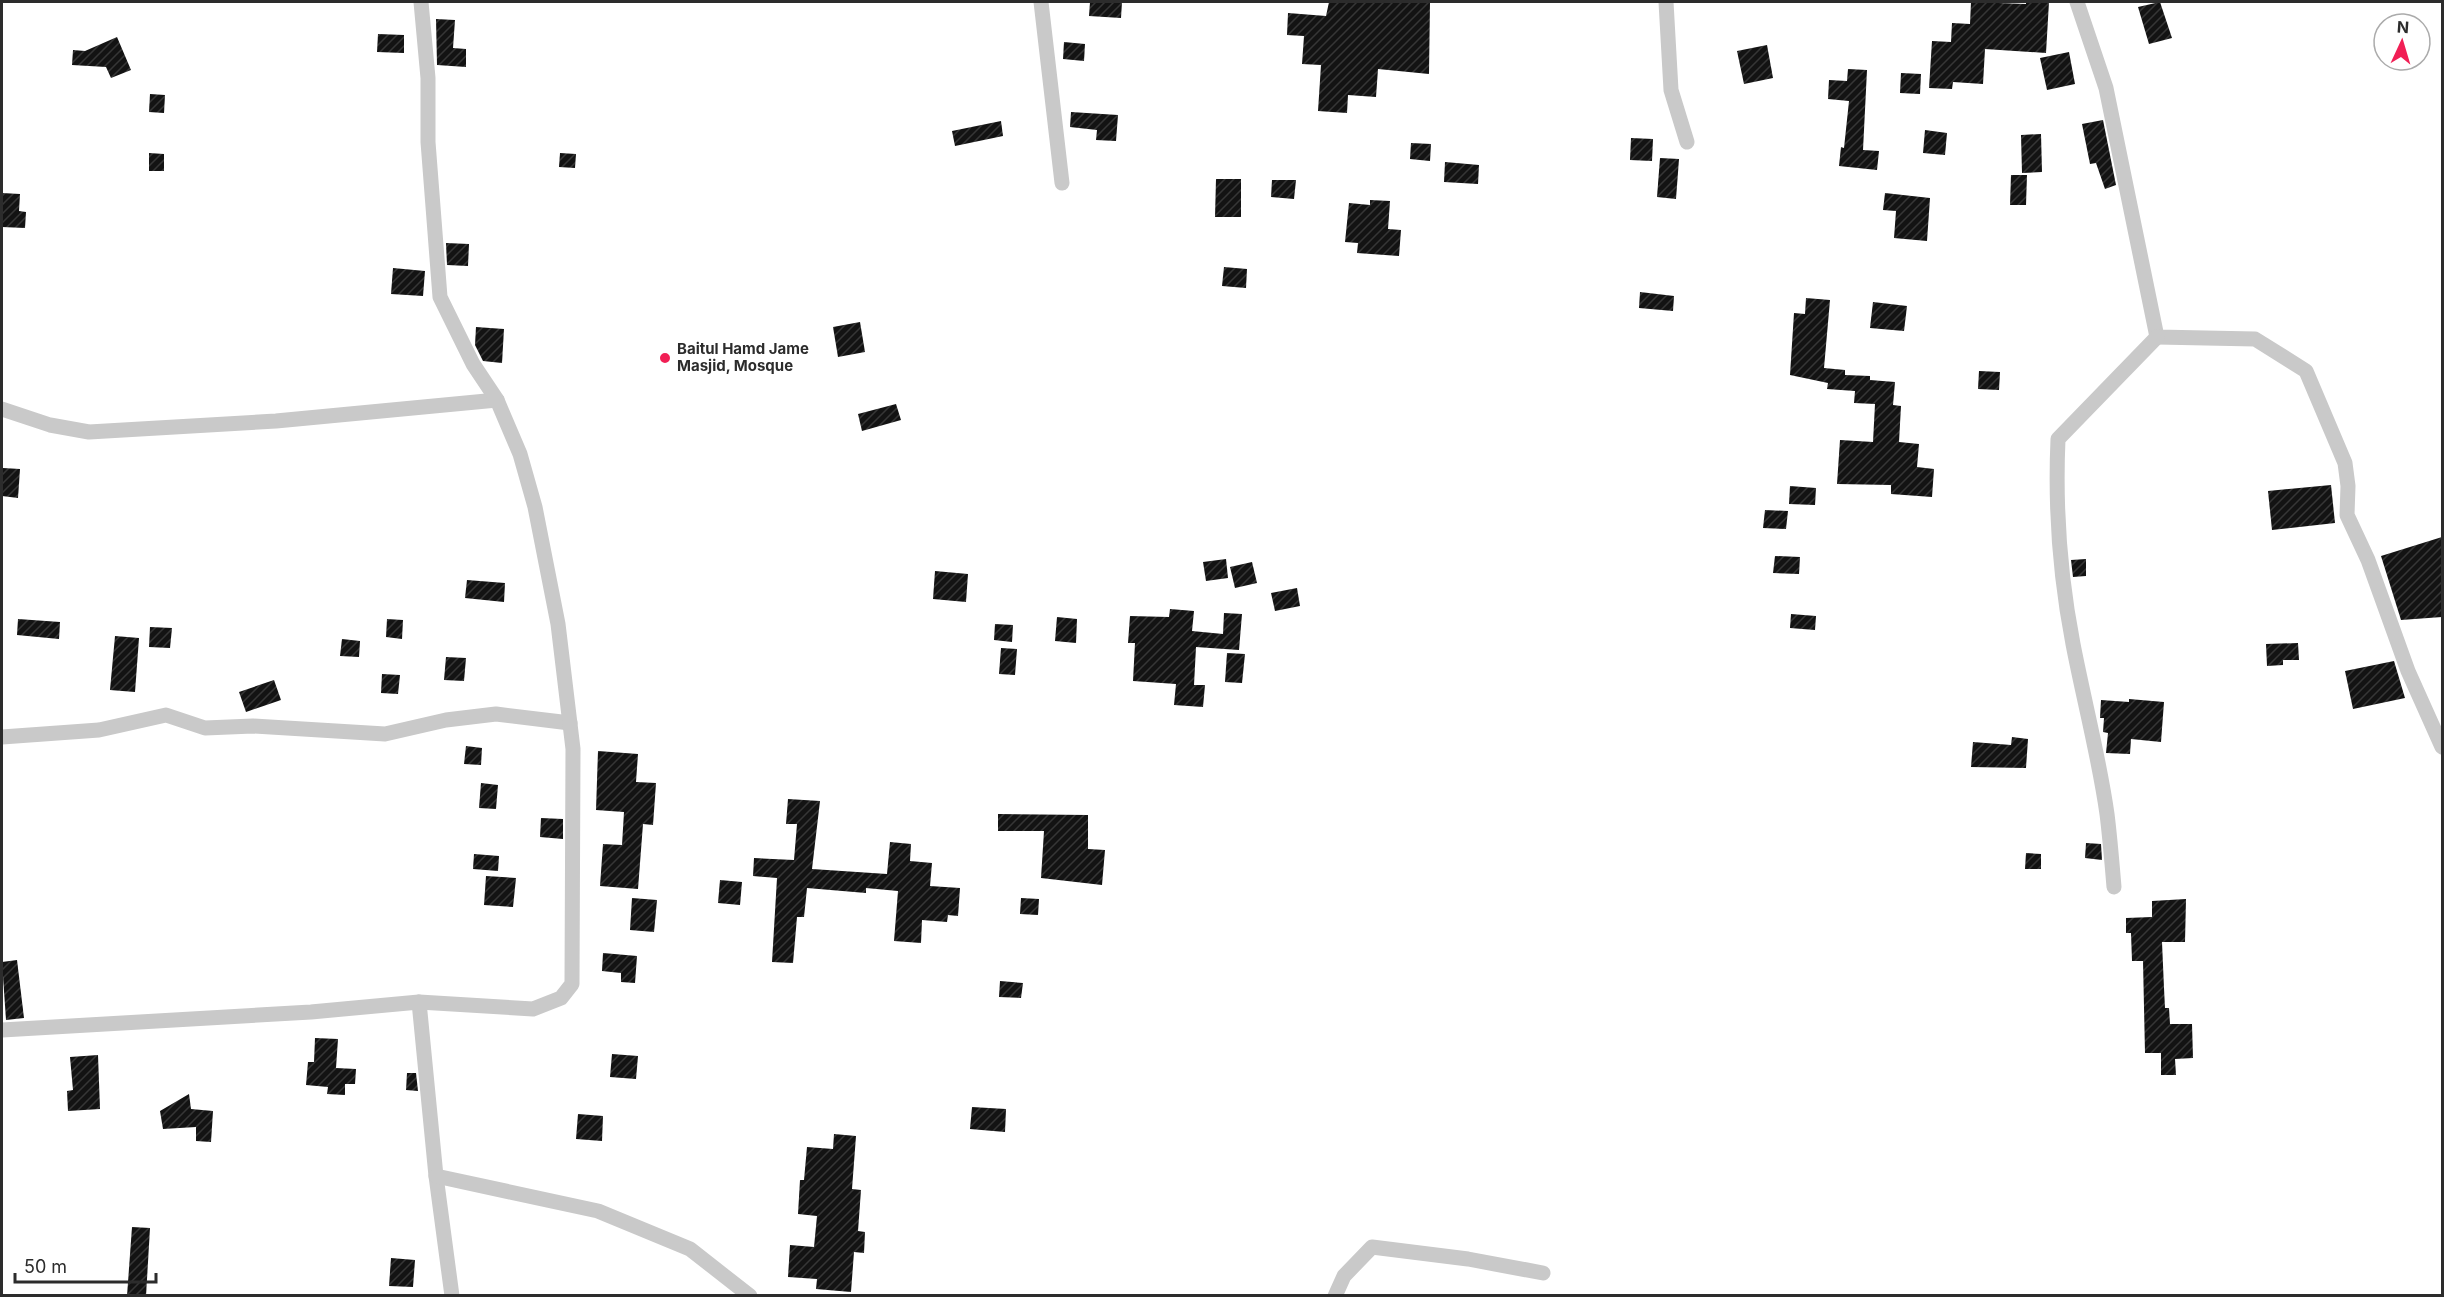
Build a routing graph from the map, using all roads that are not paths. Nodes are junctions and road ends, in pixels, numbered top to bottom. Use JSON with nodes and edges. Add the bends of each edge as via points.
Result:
{"nodes":[{"id":1,"x":421,"y":2,"type":"edge"},
{"id":2,"x":1041,"y":2,"type":"edge"},
{"id":3,"x":1666,"y":2,"type":"edge"},
{"id":4,"x":2077,"y":2,"type":"edge"},
{"id":5,"x":1687,"y":142,"type":"dead end"},
{"id":6,"x":1062,"y":183,"type":"dead end"},
{"id":7,"x":2157,"y":337,"type":"junction"},
{"id":8,"x":497,"y":400,"type":"junction"},
{"id":9,"x":2,"y":409,"type":"edge"},
{"id":10,"x":570,"y":723,"type":"junction"},
{"id":11,"x":2,"y":737,"type":"edge"},
{"id":12,"x":2442,"y":747,"type":"edge"},
{"id":13,"x":2114,"y":887,"type":"dead end"},
{"id":14,"x":419,"y":1002,"type":"junction"},
{"id":15,"x":2,"y":1030,"type":"edge"},
{"id":16,"x":436,"y":1176,"type":"junction"},
{"id":17,"x":1543,"y":1273,"type":"dead end"},
{"id":18,"x":452,"y":1296,"type":"edge"},
{"id":19,"x":750,"y":1296,"type":"edge"},
{"id":20,"x":1335,"y":1296,"type":"edge"}],
"edges":[{"from":1,"to":8,"type":"street","via":[[440,297],[473,364]]},
{"from":2,"to":6,"type":"street"},
{"from":3,"to":5,"type":"street","via":[[1671,90]]},
{"from":4,"to":7,"type":"street","via":[[2106,88]]},
{"from":7,"to":12,"type":"street","via":[[2255,339],[2306,371],[2346,463],[2347,515]]},
{"from":7,"to":13,"type":"street","via":[[2058,439],[2056,490],[2061,557],[2073,643],[2106,814]]},
{"from":8,"to":9,"type":"street","via":[[173,429],[89,432],[50,425]]},
{"from":8,"to":10,"type":"street","via":[[520,454],[535,507],[558,624]]},
{"from":10,"to":11,"type":"street","via":[[496,714],[385,734],[253,726],[205,728],[166,715],[99,730]]},
{"from":10,"to":14,"type":"street","via":[[572,984],[561,998],[533,1009]]},
{"from":14,"to":15,"type":"street"},
{"from":14,"to":16,"type":"street"},
{"from":16,"to":18,"type":"street"},
{"from":16,"to":19,"type":"street","via":[[598,1211],[690,1249]]},
{"from":17,"to":20,"type":"street","via":[[1468,1258],[1372,1247],[1344,1276]]}]}
